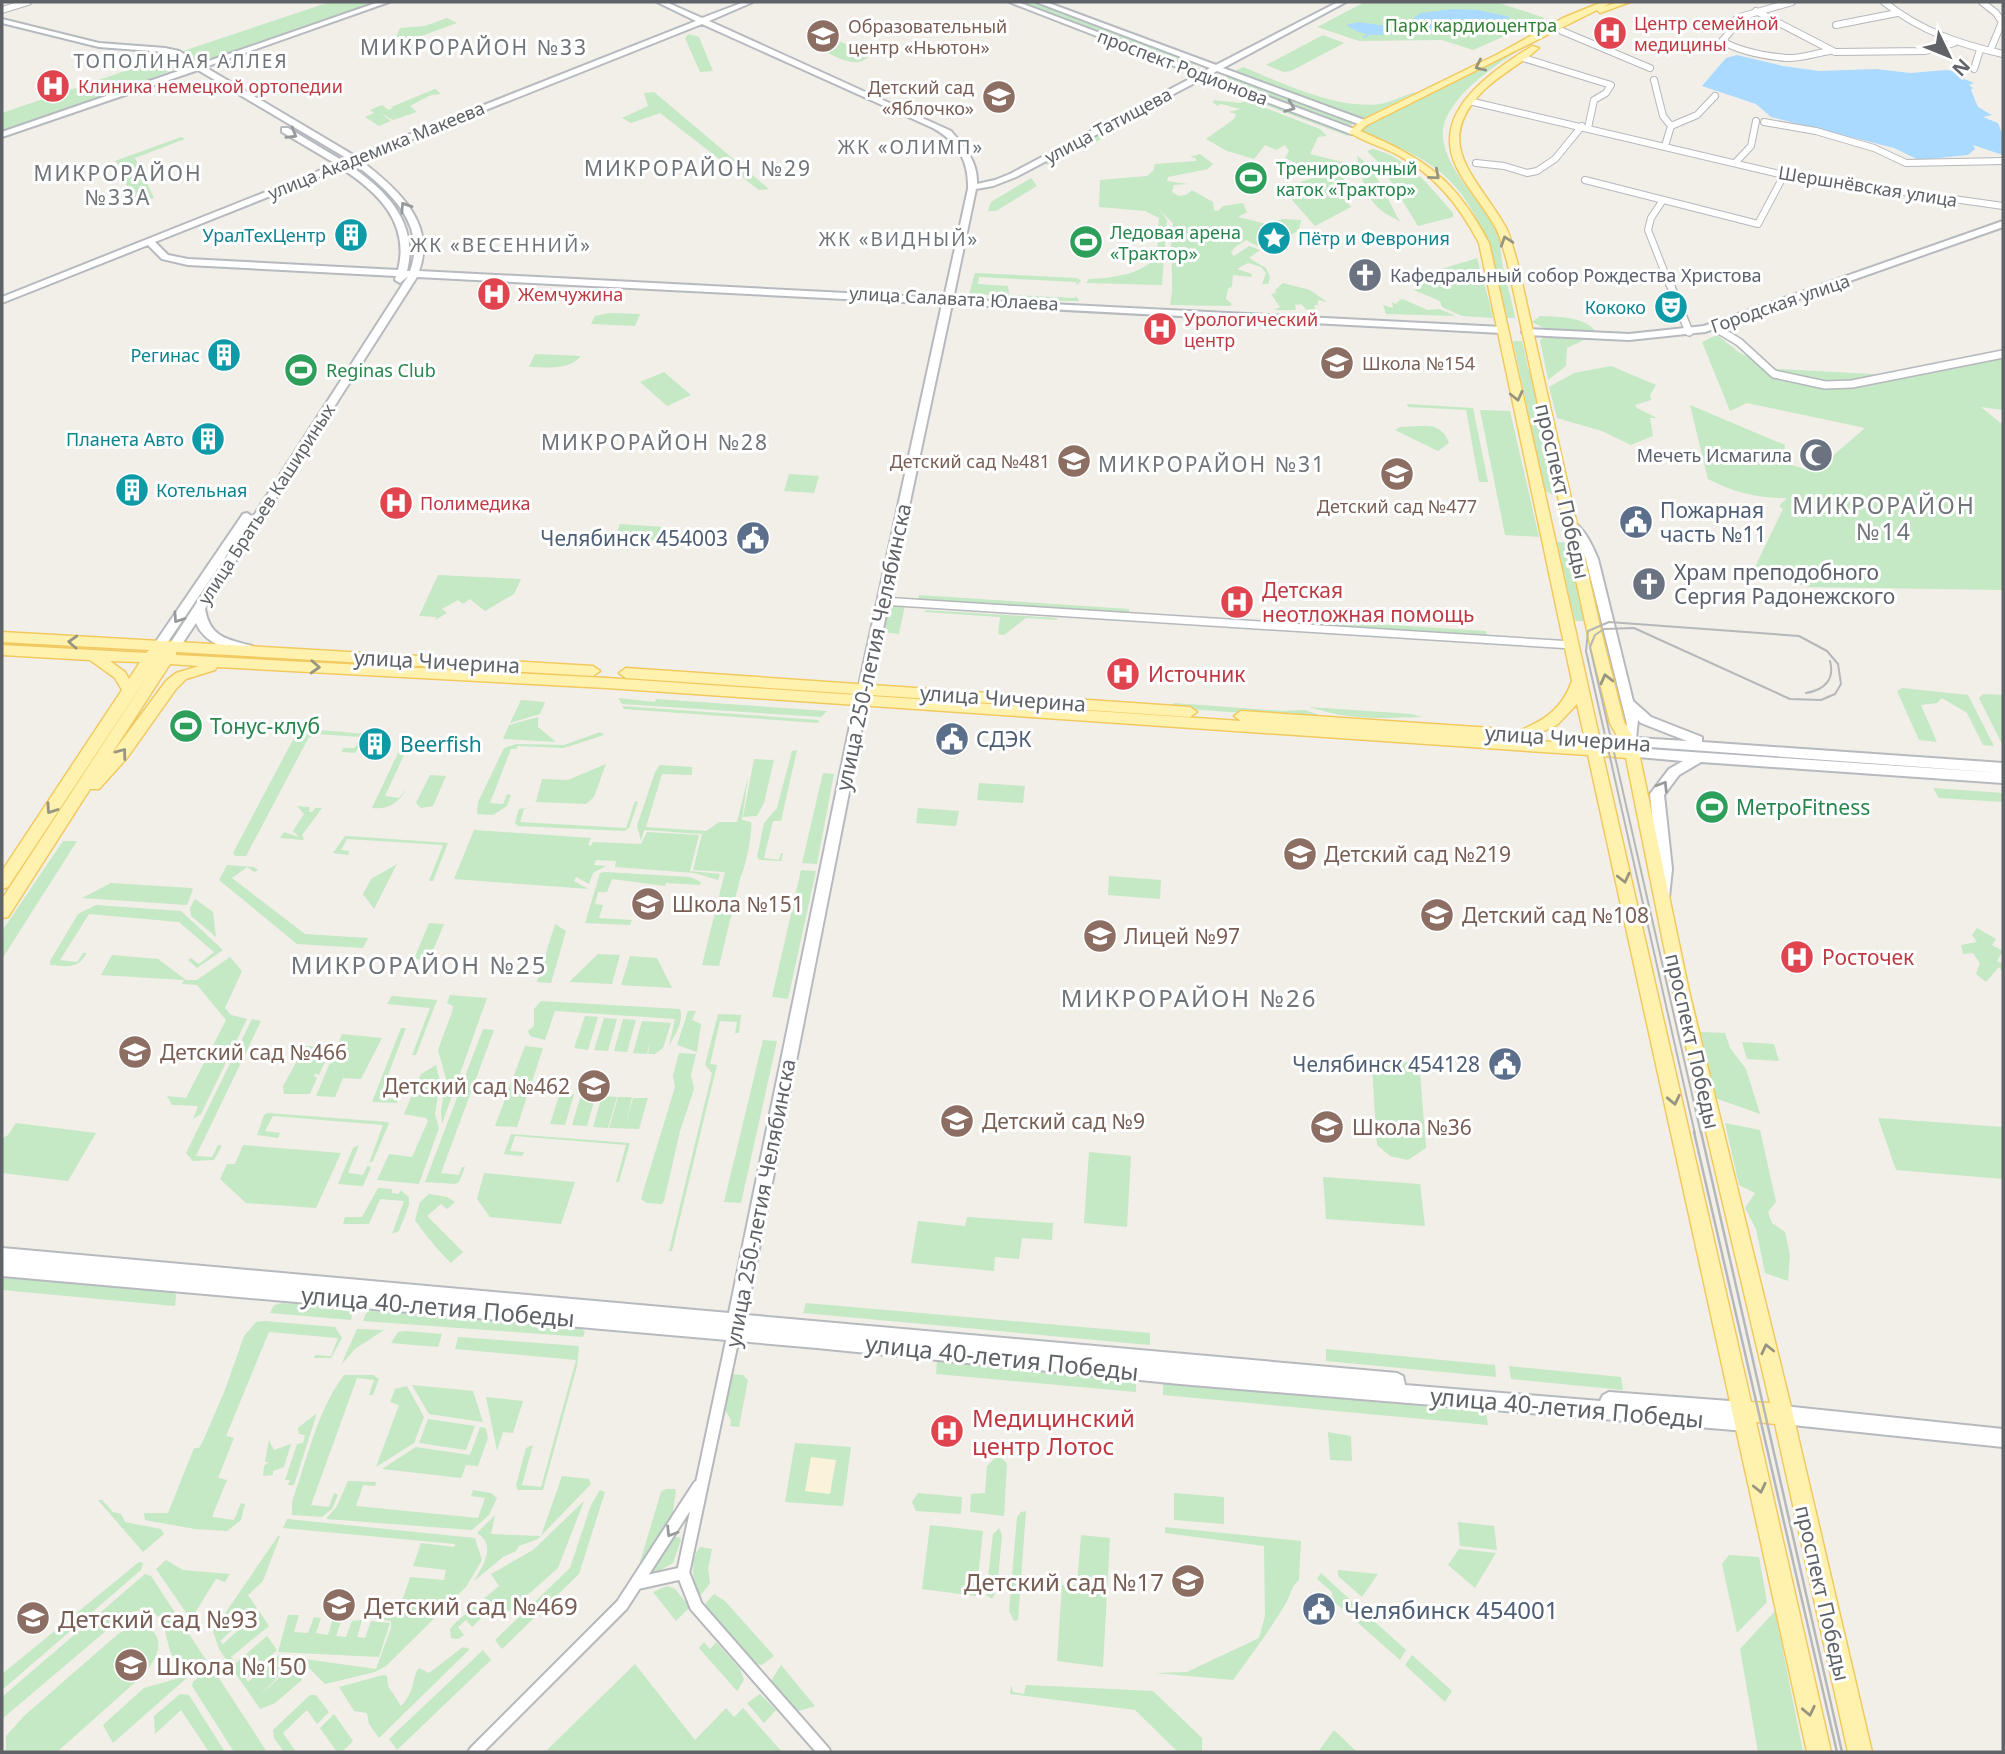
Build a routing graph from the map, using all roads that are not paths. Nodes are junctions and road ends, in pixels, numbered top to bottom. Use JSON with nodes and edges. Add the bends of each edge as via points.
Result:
{"nodes":[{"id":1,"x":28,"y":2,"type":"edge"},
{"id":2,"x":384,"y":2,"type":"edge"},
{"id":3,"x":660,"y":2,"type":"edge"},
{"id":4,"x":750,"y":2,"type":"edge"},
{"id":5,"x":1012,"y":2,"type":"edge"},
{"id":6,"x":1041,"y":2,"type":"edge"},
{"id":7,"x":1343,"y":2,"type":"edge"},
{"id":8,"x":1608,"y":2,"type":"edge"},
{"id":9,"x":1626,"y":2,"type":"edge"},
{"id":10,"x":1792,"y":2,"type":"edge"},
{"id":11,"x":1884,"y":2,"type":"edge"},
{"id":12,"x":1982,"y":2,"type":"edge"},
{"id":13,"x":2,"y":10,"type":"edge"},
{"id":14,"x":1756,"y":11,"type":"junction"},
{"id":15,"x":1897,"y":13,"type":"junction"},
{"id":16,"x":2,"y":21,"type":"edge"},
{"id":17,"x":701,"y":21,"type":"junction"},
{"id":18,"x":1836,"y":26,"type":"dead end"},
{"id":19,"x":723,"y":31,"type":"junction"},
{"id":20,"x":1562,"y":31,"type":"junction"},
{"id":21,"x":672,"y":33,"type":"junction"},
{"id":22,"x":1954,"y":43,"type":"junction"},
{"id":23,"x":145,"y":49,"type":"junction"},
{"id":24,"x":1980,"y":50,"type":"junction"},
{"id":25,"x":1830,"y":51,"type":"junction"},
{"id":26,"x":1990,"y":51,"type":"junction"},
{"id":27,"x":2003,"y":54,"type":"edge"},
{"id":28,"x":1520,"y":57,"type":"junction"},
{"id":29,"x":198,"y":66,"type":"junction"},
{"id":30,"x":1216,"y":68,"type":"junction"},
{"id":31,"x":1650,"y":68,"type":"dead end"},
{"id":32,"x":1974,"y":69,"type":"dead end"},
{"id":33,"x":187,"y":70,"type":"junction"},
{"id":34,"x":1203,"y":75,"type":"junction"},
{"id":35,"x":1654,"y":80,"type":"dead end"},
{"id":36,"x":1715,"y":96,"type":"dead end"},
{"id":37,"x":1469,"y":101,"type":"junction"},
{"id":38,"x":1756,"y":121,"type":"dead end"},
{"id":39,"x":1764,"y":122,"type":"dead end"},
{"id":40,"x":1364,"y":123,"type":"junction"},
{"id":41,"x":1671,"y":126,"type":"junction"},
{"id":42,"x":1585,"y":127,"type":"junction"},
{"id":43,"x":1354,"y":132,"type":"junction"},
{"id":44,"x":2,"y":135,"type":"edge"},
{"id":45,"x":1665,"y":146,"type":"junction"},
{"id":46,"x":353,"y":159,"type":"junction"},
{"id":47,"x":2003,"y":161,"type":"edge"},
{"id":48,"x":1476,"y":163,"type":"dead end"},
{"id":49,"x":1735,"y":163,"type":"junction"},
{"id":50,"x":341,"y":164,"type":"junction"},
{"id":51,"x":1784,"y":175,"type":"junction"},
{"id":52,"x":1585,"y":180,"type":"dead end"},
{"id":53,"x":972,"y":185,"type":"junction"},
{"id":54,"x":1664,"y":200,"type":"junction"},
{"id":55,"x":2003,"y":206,"type":"edge"},
{"id":56,"x":2003,"y":224,"type":"edge"},
{"id":57,"x":148,"y":240,"type":"junction"},
{"id":58,"x":409,"y":273,"type":"junction"},
{"id":59,"x":948,"y":299,"type":"junction"},
{"id":60,"x":2,"y":300,"type":"edge"},
{"id":61,"x":380,"y":322,"type":"junction"},
{"id":62,"x":1714,"y":327,"type":"junction"},
{"id":63,"x":1506,"y":329,"type":"junction"},
{"id":64,"x":1527,"y":329,"type":"junction"},
{"id":65,"x":1689,"y":332,"type":"junction"},
{"id":66,"x":2003,"y":354,"type":"edge"},
{"id":67,"x":1540,"y":499,"type":"junction"},
{"id":68,"x":1565,"y":500,"type":"junction"},
{"id":69,"x":1572,"y":525,"type":"junction"},
{"id":70,"x":882,"y":601,"type":"junction"},
{"id":71,"x":199,"y":609,"type":"junction"},
{"id":72,"x":2,"y":637,"type":"edge"},
{"id":73,"x":1572,"y":645,"type":"junction"},
{"id":74,"x":2,"y":650,"type":"edge"},
{"id":75,"x":256,"y":650,"type":"junction"},
{"id":76,"x":162,"y":653,"type":"junction"},
{"id":77,"x":93,"y":656,"type":"junction"},
{"id":78,"x":247,"y":664,"type":"junction"},
{"id":79,"x":1580,"y":680,"type":"junction"},
{"id":80,"x":129,"y":691,"type":"junction"},
{"id":81,"x":862,"y":695,"type":"junction"},
{"id":82,"x":1626,"y":697,"type":"junction"},
{"id":83,"x":1230,"y":720,"type":"junction"},
{"id":84,"x":1524,"y":735,"type":"junction"},
{"id":85,"x":1593,"y":745,"type":"junction"},
{"id":86,"x":1631,"y":747,"type":"junction"},
{"id":87,"x":1720,"y":747,"type":"junction"},
{"id":88,"x":1704,"y":758,"type":"junction"},
{"id":89,"x":2003,"y":768,"type":"edge"},
{"id":90,"x":2003,"y":778,"type":"edge"},
{"id":91,"x":61,"y":822,"type":"junction"},
{"id":92,"x":2,"y":883,"type":"edge"},
{"id":93,"x":1661,"y":899,"type":"junction"},
{"id":94,"x":2,"y":912,"type":"edge"},
{"id":95,"x":2,"y":1256,"type":"edge"},
{"id":96,"x":2,"y":1268,"type":"edge"},
{"id":97,"x":124,"y":1273,"type":"junction"},
{"id":98,"x":735,"y":1327,"type":"junction"},
{"id":99,"x":1745,"y":1416,"type":"junction"},
{"id":100,"x":1784,"y":1420,"type":"junction"},
{"id":101,"x":2003,"y":1438,"type":"edge"},
{"id":102,"x":2003,"y":1445,"type":"edge"},
{"id":103,"x":703,"y":1480,"type":"junction"},
{"id":104,"x":683,"y":1573,"type":"junction"},
{"id":105,"x":638,"y":1583,"type":"junction"},
{"id":106,"x":475,"y":1752,"type":"edge"},
{"id":107,"x":824,"y":1752,"type":"edge"},
{"id":108,"x":1819,"y":1752,"type":"edge"},
{"id":109,"x":1860,"y":1752,"type":"edge"}],
"edges":[{"from":1,"to":13,"type":"street"},
{"from":2,"to":29,"type":"street"},
{"from":3,"to":17,"type":"street","name":"улица 250-летия Челябинска"},
{"from":4,"to":17,"type":"street","name":"улица Академика Макеева"},
{"from":5,"to":34,"type":"street","name":"проспект Родионова"},
{"from":6,"to":30,"type":"street","name":"проспект Родионова"},
{"from":7,"to":30,"type":"street","name":"улица Татищева"},
{"from":8,"to":40,"type":"main road","one_way":true},
{"from":9,"to":20,"type":"main road"},
{"from":10,"to":14,"type":"street"},
{"from":11,"to":15,"type":"street"},
{"from":12,"to":26,"type":"street","via":[[2002,22]]},
{"from":14,"to":25,"type":"street"},
{"from":14,"to":25,"type":"street","via":[[1732,22],[1723,41],[1740,51],[1787,58]]},
{"from":15,"to":18,"type":"street"},
{"from":15,"to":22,"type":"street"},
{"from":16,"to":23,"type":"street","name":"улица Братьев Кашириных","via":[[99,45]]},
{"from":17,"to":19,"type":"street","name":"улица 250-летия Челябинска"},
{"from":17,"to":21,"type":"street","name":"улица Академика Макеева"},
{"from":19,"to":21,"type":"street"},
{"from":19,"to":53,"type":"street","name":"улица 250-летия Челябинска","via":[[936,126],[964,151],[973,172]]},
{"from":20,"to":28,"type":"main road"},
{"from":20,"to":31,"type":"street"},
{"from":21,"to":46,"type":"street","name":"улица Академика Макеева"},
{"from":22,"to":24,"type":"street"},
{"from":22,"to":25,"type":"street","via":[[1925,51]]},
{"from":23,"to":29,"type":"street","name":"улица Братьев Кашириных","via":[[172,51]]},
{"from":23,"to":33,"type":"street","name":"улица Братьев Кашириных"},
{"from":24,"to":26,"type":"street"},
{"from":24,"to":32,"type":"street"},
{"from":26,"to":27,"type":"street"},
{"from":28,"to":37,"type":"main road"},
{"from":28,"to":42,"type":"street","via":[[1611,85],[1594,100]]},
{"from":29,"to":33,"type":"street"},
{"from":29,"to":46,"type":"street","name":"улица Братьев Кашириных"},
{"from":30,"to":34,"type":"street","name":"улица Татищева"},
{"from":30,"to":40,"type":"street","name":"проспект Родионова"},
{"from":33,"to":44,"type":"street"},
{"from":33,"to":50,"type":"street","name":"улица Братьев Кашириных","one_way":true},
{"from":34,"to":43,"type":"street","name":"проспект Родионова","one_way":true},
{"from":34,"to":53,"type":"street","name":"улица Татищева","via":[[1002,182]]},
{"from":35,"to":41,"type":"street","via":[[1663,116]]},
{"from":36,"to":41,"type":"street","via":[[1697,115]]},
{"from":37,"to":42,"type":"street","name":"Шершнёвская улица"},
{"from":64,"to":37,"type":"main road","name":"проспект Победы","one_way":true,"via":[[1502,229],[1454,149],[1458,119]]},
{"from":38,"to":49,"type":"street","via":[[1751,146]]},
{"from":39,"to":47,"type":"street","name":"Шершнёвская улица","via":[[1816,131],[1906,163]]},
{"from":40,"to":43,"type":"main road"},
{"from":41,"to":45,"type":"street"},
{"from":42,"to":45,"type":"street","name":"Шершнёвская улица"},
{"from":42,"to":48,"type":"street","via":[[1537,172]]},
{"from":43,"to":63,"type":"main road","name":"проспект Победы","one_way":true,"via":[[1418,161],[1457,197],[1484,243]]},
{"from":45,"to":49,"type":"street","name":"Шершнёвская улица"},
{"from":46,"to":50,"type":"street","name":"улица Академика Макеева"},
{"from":58,"to":46,"type":"street","name":"улица Братьев Кашириных","one_way":true,"via":[[421,245],[413,219],[391,189]]},
{"from":49,"to":51,"type":"street","name":"Шершнёвская улица"},
{"from":50,"to":57,"type":"street","name":"улица Академика Макеева"},
{"from":50,"to":58,"type":"street","name":"улица Братьев Кашириных","via":[[393,209],[407,240]]},
{"from":51,"to":54,"type":"street","via":[[1758,224]]},
{"from":51,"to":55,"type":"street","name":"Шершнёвская улица"},
{"from":52,"to":54,"type":"street"},
{"from":53,"to":59,"type":"street","name":"улица 250-летия Челябинска"},
{"from":54,"to":65,"type":"street","via":[[1648,230]]},
{"from":56,"to":62,"type":"street","name":"Городская улица"},
{"from":57,"to":58,"type":"street","name":"улица Салавата Юлаева","via":[[165,257],[188,262]]},
{"from":57,"to":60,"type":"street","name":"улица Академика Макеева"},
{"from":58,"to":59,"type":"street","name":"улица Салавата Юлаева"},
{"from":58,"to":61,"type":"street","name":"улица Братьев Кашириных"},
{"from":59,"to":63,"type":"street","name":"улица Салавата Юлаева"},
{"from":59,"to":70,"type":"street","name":"улица 250-летия Челябинска"},
{"from":61,"to":71,"type":"street","name":"улица Братьев Кашириных"},
{"from":61,"to":76,"type":"street","name":"улица Братьев Кашириных","one_way":true},
{"from":62,"to":65,"type":"street","name":"Городская улица"},
{"from":62,"to":66,"type":"street","via":[[1774,374],[1828,386],[1861,385],[1875,378]]},
{"from":63,"to":64,"type":"main road","name":"Городская улица"},
{"from":63,"to":67,"type":"main road","name":"проспект Победы","one_way":true},
{"from":64,"to":65,"type":"street","name":"Городская улица","via":[[1622,337]]},
{"from":64,"to":68,"type":"main road","name":"проспект Победы"},
{"from":67,"to":68,"type":"main road"},
{"from":67,"to":73,"type":"main road","name":"проспект Победы"},
{"from":68,"to":69,"type":"main road","name":"проспект Победы"},
{"from":69,"to":82,"type":"street","via":[[1592,559]]},
{"from":86,"to":69,"type":"main road","name":"проспект Победы","one_way":true,"via":[[1617,723]]},
{"from":70,"to":73,"type":"street"},
{"from":70,"to":81,"type":"street","name":"улица 250-летия Челябинска"},
{"from":71,"to":75,"type":"street","via":[[202,628],[215,639]]},
{"from":71,"to":76,"type":"street","name":"улица Братьев Кашириных"},
{"from":76,"to":72,"type":"main road","name":"улица Чичерина","one_way":true},
{"from":73,"to":79,"type":"main road","name":"проспект Победы"},
{"from":74,"to":77,"type":"main road","name":"улица Чичерина"},
{"from":75,"to":76,"type":"main road","name":"улица Чичерина"},
{"from":75,"to":81,"type":"main road","name":"улица Чичерина"},
{"from":76,"to":77,"type":"main road","name":"улица Чичерина"},
{"from":76,"to":78,"type":"main road","name":"улица Чичерина"},
{"from":76,"to":80,"type":"main road","name":"улица Братьев Кашириных"},
{"from":76,"to":91,"type":"main road","name":"улица Братьев Кашириных"},
{"from":77,"to":80,"type":"main road","via":[[120,675]]},
{"from":78,"to":81,"type":"main road","name":"улица Чичерина","one_way":true},
{"from":91,"to":78,"type":"main road","one_way":true,"via":[[122,754],[181,676],[205,667]]},
{"from":79,"to":84,"type":"main road","via":[[1565,711]]},
{"from":79,"to":85,"type":"main road","name":"проспект Победы"},
{"from":80,"to":92,"type":"main road","name":"улица Братьев Кашириных","one_way":true},
{"from":81,"to":83,"type":"main road","name":"улица Чичерина"},
{"from":81,"to":98,"type":"street","name":"улица 250-летия Челябинска"},
{"from":82,"to":86,"type":"street","via":[[1633,724]]},
{"from":82,"to":87,"type":"street","via":[[1646,720]]},
{"from":83,"to":84,"type":"main road","name":"улица Чичерина"},
{"from":83,"to":85,"type":"main road","name":"улица Чичерина"},
{"from":84,"to":85,"type":"main road","name":"улица Чичерина"},
{"from":85,"to":86,"type":"main road","name":"улица Чичерина"},
{"from":85,"to":99,"type":"main road","name":"проспект Победы","one_way":true},
{"from":86,"to":87,"type":"street","name":"улица Чичерина"},
{"from":86,"to":88,"type":"street","name":"улица Чичерина"},
{"from":86,"to":93,"type":"main road","name":"проспект Победы"},
{"from":87,"to":89,"type":"street","name":"улица Чичерина"},
{"from":88,"to":90,"type":"street","name":"улица Чичерина"},
{"from":93,"to":88,"type":"street","one_way":true,"via":[[1666,876],[1657,794],[1666,778],[1681,766]]},
{"from":91,"to":94,"type":"main road","name":"улица Братьев Кашириных"},
{"from":100,"to":93,"type":"main road","name":"проспект Победы","one_way":true},
{"from":95,"to":97,"type":"street","name":"улица 40-летия Победы"},
{"from":96,"to":97,"type":"street","name":"улица 40-летия Победы"},
{"from":97,"to":98,"type":"street","name":"улица 40-летия Победы"},
{"from":98,"to":99,"type":"street","name":"улица 40-летия Победы"},
{"from":98,"to":103,"type":"street","name":"улица 250-летия Челябинска"},
{"from":99,"to":100,"type":"main road","name":"улица 40-летия Победы"},
{"from":99,"to":108,"type":"main road","name":"проспект Победы","one_way":true},
{"from":100,"to":101,"type":"street","name":"улица 40-летия Победы"},
{"from":100,"to":102,"type":"street","name":"улица 40-летия Победы"},
{"from":100,"to":109,"type":"main road","name":"проспект Победы"},
{"from":103,"to":104,"type":"street","name":"улица 250-летия Челябинска"},
{"from":103,"to":105,"type":"street","name":"улица 250-летия Челябинска","one_way":true},
{"from":104,"to":105,"type":"street"},
{"from":104,"to":107,"type":"street","via":[[696,1605]]},
{"from":105,"to":106,"type":"street","name":"улица 250-летия Челябинска","via":[[622,1605]]}]}
